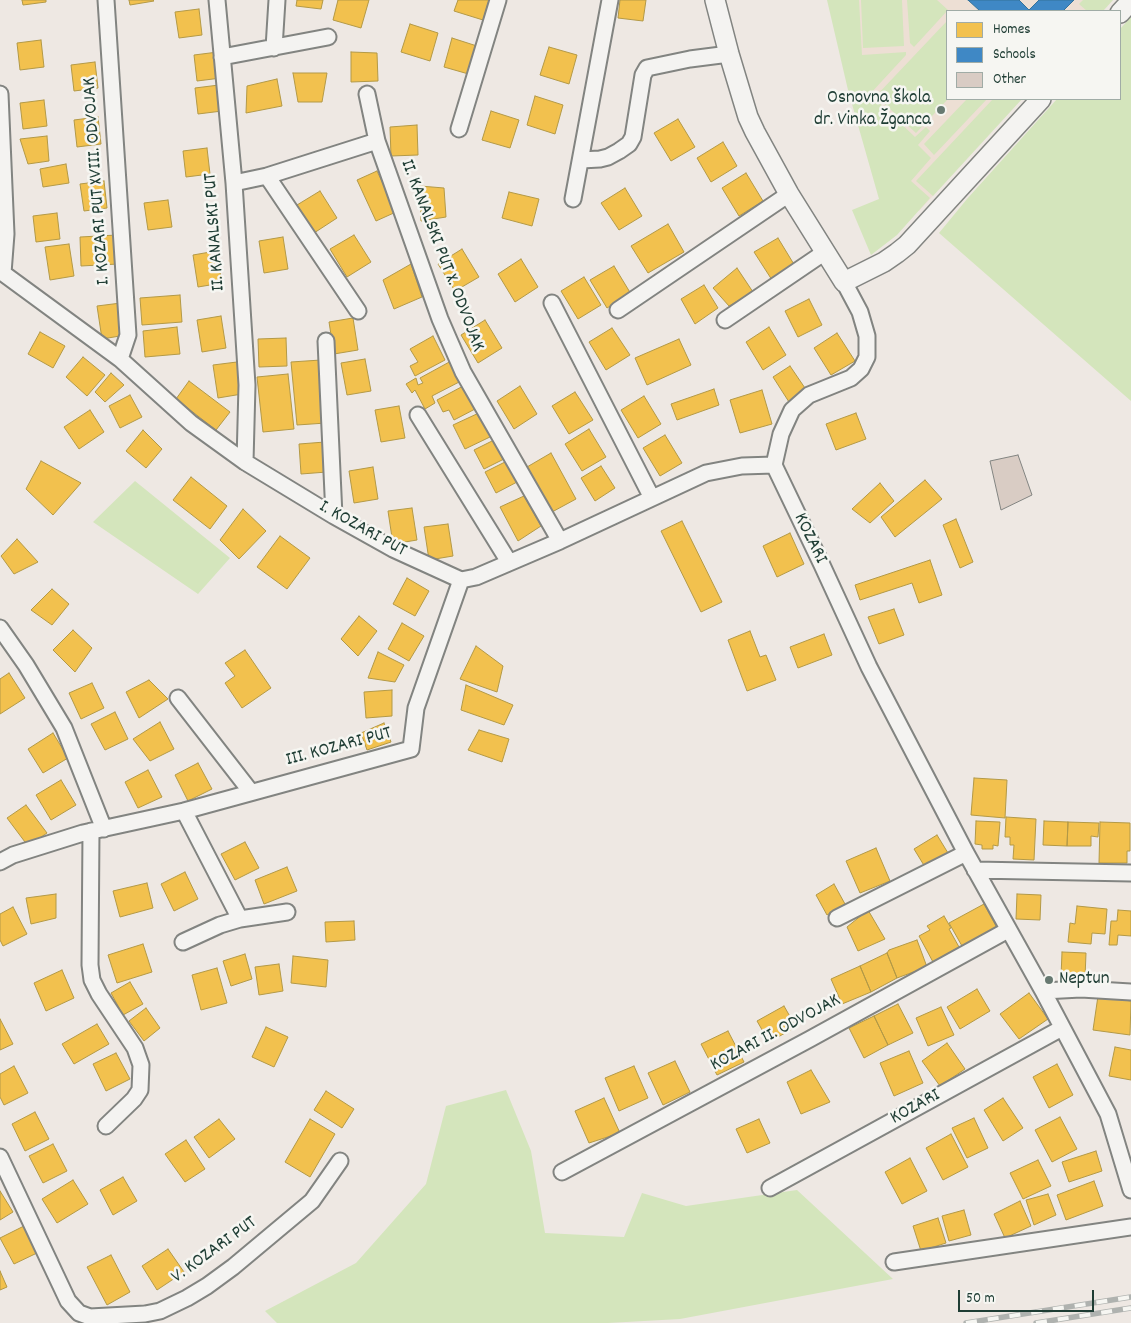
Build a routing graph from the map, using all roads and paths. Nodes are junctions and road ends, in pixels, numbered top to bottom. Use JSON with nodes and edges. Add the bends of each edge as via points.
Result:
{"nodes":[{"id":1,"x":106,"y":0,"type":"edge"},
{"id":2,"x":217,"y":0,"type":"edge"},
{"id":3,"x":277,"y":0,"type":"edge"},
{"id":4,"x":498,"y":0,"type":"edge"},
{"id":5,"x":610,"y":0,"type":"edge"},
{"id":6,"x":715,"y":0,"type":"edge"},
{"id":7,"x":1131,"y":1,"type":"edge"},
{"id":8,"x":1121,"y":12,"type":"edge"},
{"id":9,"x":328,"y":37,"type":"dead end"},
{"id":10,"x":274,"y":48,"type":"junction"},
{"id":11,"x":729,"y":54,"type":"junction"},
{"id":12,"x":222,"y":58,"type":"junction"},
{"id":13,"x":0,"y":94,"type":"edge"},
{"id":14,"x":367,"y":94,"type":"dead end"},
{"id":15,"x":1040,"y":100,"type":"edge"},
{"id":16,"x":459,"y":129,"type":"dead end"},
{"id":17,"x":377,"y":141,"type":"junction"},
{"id":18,"x":581,"y":160,"type":"junction"},
{"id":19,"x":267,"y":176,"type":"junction"},
{"id":20,"x":234,"y":183,"type":"junction"},
{"id":21,"x":788,"y":194,"type":"junction"},
{"id":22,"x":573,"y":199,"type":"dead end"},
{"id":23,"x":825,"y":252,"type":"junction"},
{"id":24,"x":1,"y":272,"type":"edge"},
{"id":25,"x":844,"y":282,"type":"junction"},
{"id":26,"x":552,"y":304,"type":"dead end"},
{"id":27,"x":618,"y":310,"type":"dead end"},
{"id":28,"x":358,"y":311,"type":"dead end"},
{"id":29,"x":725,"y":320,"type":"dead end"},
{"id":30,"x":326,"y":341,"type":"dead end"},
{"id":31,"x":120,"y":359,"type":"junction"},
{"id":32,"x":418,"y":415,"type":"dead end"},
{"id":33,"x":245,"y":462,"type":"junction"},
{"id":34,"x":774,"y":465,"type":"junction"},
{"id":35,"x":652,"y":498,"type":"junction"},
{"id":36,"x":334,"y":516,"type":"junction"},
{"id":37,"x":560,"y":541,"type":"junction"},
{"id":38,"x":509,"y":562,"type":"junction"},
{"id":39,"x":461,"y":580,"type":"junction"},
{"id":40,"x":0,"y":628,"type":"edge"},
{"id":41,"x":178,"y":698,"type":"dead end"},
{"id":42,"x":251,"y":792,"type":"junction"},
{"id":43,"x":184,"y":811,"type":"junction"},
{"id":44,"x":98,"y":830,"type":"junction"},
{"id":45,"x":966,"y":853,"type":"junction"},
{"id":46,"x":0,"y":862,"type":"edge"},
{"id":47,"x":975,"y":870,"type":"junction"},
{"id":48,"x":1131,"y":873,"type":"edge"},
{"id":49,"x":287,"y":912,"type":"dead end"},
{"id":50,"x":837,"y":918,"type":"dead end"},
{"id":51,"x":240,"y":919,"type":"junction"},
{"id":52,"x":1008,"y":930,"type":"junction"},
{"id":53,"x":183,"y":942,"type":"dead end"},
{"id":54,"x":1043,"y":991,"type":"junction"},
{"id":55,"x":1131,"y":992,"type":"edge"},
{"id":56,"x":1062,"y":1028,"type":"junction"},
{"id":57,"x":106,"y":1126,"type":"dead end"},
{"id":58,"x":0,"y":1157,"type":"edge"},
{"id":59,"x":340,"y":1160,"type":"dead end"},
{"id":60,"x":562,"y":1172,"type":"dead end"},
{"id":61,"x":770,"y":1188,"type":"dead end"},
{"id":62,"x":1131,"y":1190,"type":"edge"},
{"id":63,"x":1131,"y":1227,"type":"edge"},
{"id":64,"x":894,"y":1262,"type":"dead end"}],
"edges":[{"from":1,"to":31,"type":"street","name":"I. KOZARI PUT XVIII. ODVOJAK","via":[[128,335]]},
{"from":2,"to":12,"type":"street","name":"II. KANALSKI PUT"},
{"from":3,"to":10,"type":"street"},
{"from":4,"to":16,"type":"street"},
{"from":5,"to":18,"type":"street"},
{"from":6,"to":11,"type":"street"},
{"from":7,"to":8,"type":"street"},
{"from":9,"to":10,"type":"street"},
{"from":10,"to":12,"type":"street"},
{"from":11,"to":18,"type":"street","via":[[647,68],[629,144],[608,157]]},
{"from":11,"to":21,"type":"street","via":[[748,117]]},
{"from":12,"to":20,"type":"street","name":"II. KANALSKI PUT"},
{"from":13,"to":24,"type":"street","via":[[6,234]]},
{"from":14,"to":17,"type":"street","name":"II. KANALSKI PUT X. ODVOJAK"},
{"from":15,"to":25,"type":"street","via":[[906,245],[884,262]]},
{"from":17,"to":19,"type":"street"},
{"from":17,"to":37,"type":"street","name":"II. KANALSKI PUT X. ODVOJAK","via":[[440,319],[463,372]]},
{"from":18,"to":22,"type":"street"},
{"from":19,"to":20,"type":"street"},
{"from":19,"to":28,"type":"street"},
{"from":20,"to":33,"type":"street","name":"II. KANALSKI PUT","via":[[247,385]]},
{"from":21,"to":23,"type":"street"},
{"from":21,"to":27,"type":"street"},
{"from":23,"to":25,"type":"street"},
{"from":23,"to":29,"type":"street"},
{"from":24,"to":31,"type":"street","name":"I. KOZARI PUT"},
{"from":25,"to":34,"type":"street","via":[[860,312],[867,336],[867,357],[851,378],[809,395],[792,410]]},
{"from":26,"to":35,"type":"street"},
{"from":30,"to":36,"type":"street"},
{"from":31,"to":33,"type":"street","name":"I. KOZARI PUT","via":[[192,423]]},
{"from":32,"to":38,"type":"street"},
{"from":33,"to":36,"type":"street","name":"I. KOZARI PUT"},
{"from":34,"to":35,"type":"street","via":[[742,466],[706,473]]},
{"from":34,"to":45,"type":"street","name":"KOZARI","via":[[869,667]]},
{"from":35,"to":37,"type":"street"},
{"from":36,"to":39,"type":"street","name":"I. KOZARI PUT","via":[[393,549]]},
{"from":37,"to":38,"type":"street"},
{"from":38,"to":39,"type":"street"},
{"from":39,"to":42,"type":"street","name":"III. KOZARI PUT","via":[[416,708],[411,748]]},
{"from":40,"to":44,"type":"street","via":[[64,728]]},
{"from":41,"to":42,"type":"street"},
{"from":42,"to":43,"type":"street","name":"III. KOZARI PUT"},
{"from":43,"to":44,"type":"street","name":"III. KOZARI PUT"},
{"from":43,"to":51,"type":"street"},
{"from":44,"to":46,"type":"street","name":"III. KOZARI PUT","via":[[13,855]]},
{"from":44,"to":57,"type":"street","via":[[90,965],[92,980],[141,1065],[140,1090]]},
{"from":45,"to":47,"type":"street","name":"KOZARI"},
{"from":45,"to":50,"type":"street"},
{"from":47,"to":48,"type":"street"},
{"from":47,"to":52,"type":"street","name":"KOZARI"},
{"from":49,"to":51,"type":"street"},
{"from":51,"to":53,"type":"street"},
{"from":52,"to":54,"type":"street","name":"KOZARI"},
{"from":52,"to":60,"type":"street","name":"KOZARI II. ODVOJAK"},
{"from":54,"to":55,"type":"street"},
{"from":54,"to":56,"type":"street","name":"KOZARI"},
{"from":56,"to":61,"type":"street","name":"KOZARI"},
{"from":56,"to":62,"type":"street","name":"KOZARI","via":[[1108,1114]]},
{"from":58,"to":59,"type":"street","name":"V. KOZARI PUT","via":[[68,1302],[79,1314],[90,1317],[160,1311],[207,1286],[312,1202]]},
{"from":63,"to":64,"type":"street"}]}
